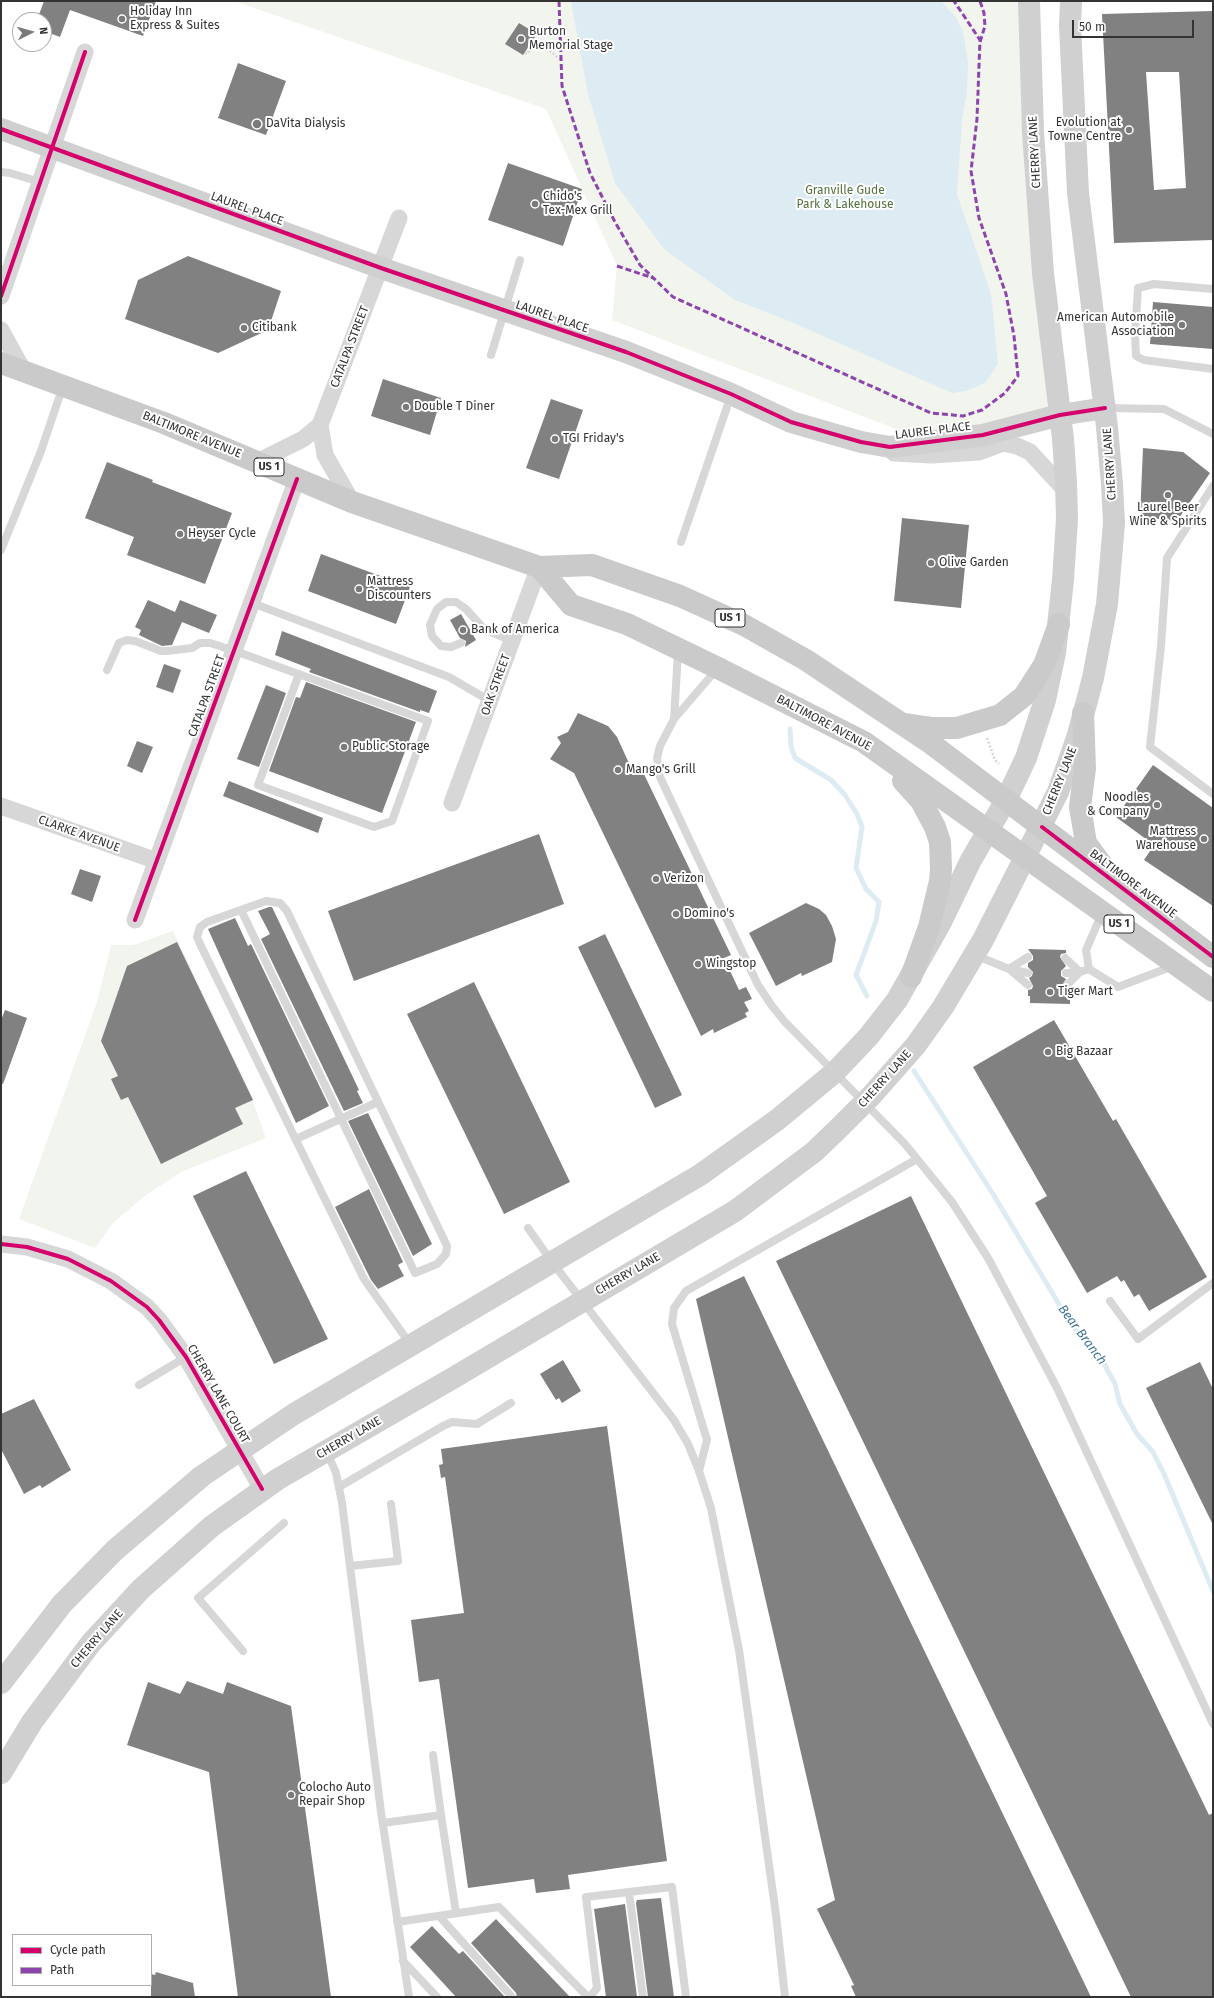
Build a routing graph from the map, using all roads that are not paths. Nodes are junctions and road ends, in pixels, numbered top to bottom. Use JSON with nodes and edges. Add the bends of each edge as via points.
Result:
{"nodes":[{"id":1,"x":1029,"y":1,"type":"edge"},
{"id":2,"x":1071,"y":1,"type":"edge"},
{"id":3,"x":85,"y":52,"type":"dead end"},
{"id":4,"x":1,"y":129,"type":"edge"},
{"id":5,"x":52,"y":148,"type":"junction"},
{"id":6,"x":1,"y":172,"type":"edge"},
{"id":7,"x":40,"y":182,"type":"junction"},
{"id":8,"x":399,"y":218,"type":"dead end"},
{"id":9,"x":520,"y":260,"type":"dead end"},
{"id":10,"x":381,"y":268,"type":"junction"},
{"id":11,"x":1213,"y":289,"type":"edge"},
{"id":12,"x":1,"y":296,"type":"edge"},
{"id":13,"x":505,"y":312,"type":"junction"},
{"id":14,"x":1,"y":330,"type":"edge"},
{"id":15,"x":491,"y":355,"type":"dead end"},
{"id":16,"x":1,"y":363,"type":"edge"},
{"id":17,"x":1213,"y":369,"type":"edge"},
{"id":18,"x":23,"y":370,"type":"junction"},
{"id":19,"x":64,"y":385,"type":"junction"},
{"id":20,"x":732,"y":394,"type":"junction"},
{"id":21,"x":1105,"y":408,"type":"junction"},
{"id":22,"x":1060,"y":415,"type":"junction"},
{"id":23,"x":320,"y":425,"type":"junction"},
{"id":24,"x":1213,"y":434,"type":"edge"},
{"id":25,"x":874,"y":444,"type":"junction"},
{"id":26,"x":257,"y":462,"type":"junction"},
{"id":27,"x":297,"y":479,"type":"junction"},
{"id":28,"x":1213,"y":486,"type":"edge"},
{"id":29,"x":1066,"y":491,"type":"junction"},
{"id":30,"x":352,"y":502,"type":"junction"},
{"id":31,"x":681,"y":542,"type":"dead end"},
{"id":32,"x":1,"y":550,"type":"edge"},
{"id":33,"x":539,"y":567,"type":"junction"},
{"id":34,"x":252,"y":603,"type":"junction"},
{"id":35,"x":1059,"y":624,"type":"junction"},
{"id":36,"x":484,"y":629,"type":"junction"},
{"id":37,"x":476,"y":633,"type":"dead end"},
{"id":38,"x":512,"y":641,"type":"junction"},
{"id":39,"x":461,"y":643,"type":"dead end"},
{"id":40,"x":678,"y":649,"type":"junction"},
{"id":41,"x":235,"y":650,"type":"junction"},
{"id":42,"x":718,"y":668,"type":"junction"},
{"id":43,"x":107,"y":670,"type":"dead end"},
{"id":44,"x":299,"y":674,"type":"junction"},
{"id":45,"x":490,"y":701,"type":"junction"},
{"id":46,"x":1084,"y":714,"type":"junction"},
{"id":47,"x":674,"y":719,"type":"junction"},
{"id":48,"x":901,"y":724,"type":"junction"},
{"id":49,"x":864,"y":742,"type":"junction"},
{"id":50,"x":1213,"y":794,"type":"edge"},
{"id":51,"x":1006,"y":800,"type":"junction"},
{"id":52,"x":452,"y":803,"type":"dead end"},
{"id":53,"x":1,"y":806,"type":"edge"},
{"id":54,"x":1042,"y":827,"type":"junction"},
{"id":55,"x":988,"y":830,"type":"junction"},
{"id":56,"x":1025,"y":857,"type":"junction"},
{"id":57,"x":157,"y":861,"type":"junction"},
{"id":58,"x":1115,"y":882,"type":"junction"},
{"id":59,"x":241,"y":910,"type":"junction"},
{"id":60,"x":1102,"y":912,"type":"junction"},
{"id":61,"x":135,"y":920,"type":"dead end"},
{"id":62,"x":974,"y":954,"type":"junction"},
{"id":63,"x":1213,"y":957,"type":"edge"},
{"id":64,"x":1028,"y":958,"type":"dead end"},
{"id":65,"x":1065,"y":958,"type":"dead end"},
{"id":66,"x":1177,"y":965,"type":"junction"},
{"id":67,"x":1009,"y":969,"type":"junction"},
{"id":68,"x":1089,"y":969,"type":"junction"},
{"id":69,"x":1080,"y":972,"type":"junction"},
{"id":70,"x":1028,"y":973,"type":"dead end"},
{"id":71,"x":1066,"y":973,"type":"dead end"},
{"id":72,"x":911,"y":977,"type":"junction"},
{"id":73,"x":1028,"y":986,"type":"dead end"},
{"id":74,"x":1066,"y":986,"type":"dead end"},
{"id":75,"x":1213,"y":990,"type":"edge"},
{"id":76,"x":834,"y":1072,"type":"junction"},
{"id":77,"x":378,"y":1102,"type":"junction"},
{"id":78,"x":864,"y":1103,"type":"junction"},
{"id":79,"x":341,"y":1119,"type":"junction"},
{"id":80,"x":296,"y":1139,"type":"junction"},
{"id":81,"x":917,"y":1159,"type":"junction"},
{"id":82,"x":528,"y":1228,"type":"dead end"},
{"id":83,"x":1,"y":1244,"type":"edge"},
{"id":84,"x":552,"y":1262,"type":"junction"},
{"id":85,"x":1213,"y":1283,"type":"edge"},
{"id":86,"x":582,"y":1301,"type":"junction"},
{"id":87,"x":1110,"y":1301,"type":"dead end"},
{"id":88,"x":410,"y":1345,"type":"junction"},
{"id":89,"x":186,"y":1357,"type":"junction"},
{"id":90,"x":139,"y":1385,"type":"dead end"},
{"id":91,"x":511,"y":1402,"type":"dead end"},
{"id":92,"x":240,"y":1451,"type":"junction"},
{"id":93,"x":327,"y":1451,"type":"junction"},
{"id":94,"x":699,"y":1471,"type":"junction"},
{"id":95,"x":339,"y":1487,"type":"junction"},
{"id":96,"x":262,"y":1489,"type":"junction"},
{"id":97,"x":391,"y":1504,"type":"dead end"},
{"id":98,"x":284,"y":1523,"type":"dead end"},
{"id":99,"x":350,"y":1566,"type":"junction"},
{"id":100,"x":243,"y":1651,"type":"dead end"},
{"id":101,"x":1,"y":1683,"type":"edge"},
{"id":102,"x":1213,"y":1724,"type":"edge"},
{"id":103,"x":433,"y":1755,"type":"dead end"},
{"id":104,"x":1,"y":1773,"type":"edge"},
{"id":105,"x":441,"y":1815,"type":"junction"},
{"id":106,"x":383,"y":1823,"type":"junction"},
{"id":107,"x":629,"y":1892,"type":"junction"},
{"id":108,"x":456,"y":1913,"type":"junction"},
{"id":109,"x":439,"y":1916,"type":"junction"},
{"id":110,"x":397,"y":1922,"type":"junction"},
{"id":111,"x":403,"y":1961,"type":"junction"},
{"id":112,"x":409,"y":1997,"type":"edge"},
{"id":113,"x":437,"y":1997,"type":"edge"},
{"id":114,"x":512,"y":1997,"type":"edge"},
{"id":115,"x":589,"y":1997,"type":"edge"},
{"id":116,"x":643,"y":1997,"type":"edge"},
{"id":117,"x":686,"y":1997,"type":"edge"},
{"id":118,"x":785,"y":1997,"type":"edge"}],
"edges":[{"from":1,"to":22,"type":"main road","name":"CHERRY LANE","via":[[1033,132],[1043,273]]},
{"from":2,"to":21,"type":"main road","name":"CHERRY LANE","via":[[1078,193]]},
{"from":3,"to":5,"type":"street"},
{"from":4,"to":5,"type":"main road","name":"LAUREL PLACE"},
{"from":5,"to":7,"type":"street"},
{"from":5,"to":10,"type":"main road","name":"LAUREL PLACE"},
{"from":6,"to":7,"type":"lane"},
{"from":7,"to":12,"type":"street"},
{"from":8,"to":10,"type":"street","name":"CATALPA STREET"},
{"from":9,"to":13,"type":"lane"},
{"from":10,"to":13,"type":"main road","name":"LAUREL PLACE"},
{"from":10,"to":23,"type":"street","name":"CATALPA STREET"},
{"from":11,"to":17,"type":"lane","via":[[1154,284],[1138,288],[1135,335],[1136,356],[1144,360]]},
{"from":13,"to":15,"type":"lane"},
{"from":13,"to":20,"type":"main road","name":"LAUREL PLACE","via":[[626,352]]},
{"from":14,"to":18,"type":"street"},
{"from":16,"to":18,"type":"main road","name":"BALTIMORE AVENUE","number":"US 1"},
{"from":18,"to":19,"type":"main road","name":"BALTIMORE AVENUE","number":"US 1"},
{"from":19,"to":26,"type":"main road","name":"BALTIMORE AVENUE","number":"US 1"},
{"from":19,"to":32,"type":"lane","via":[[41,451]]},
{"from":20,"to":25,"type":"main road","name":"LAUREL PLACE","via":[[791,422]]},
{"from":20,"to":31,"type":"lane"},
{"from":21,"to":22,"type":"main road","name":"LAUREL PLACE"},
{"from":21,"to":24,"type":"lane","via":[[1164,409]]},
{"from":21,"to":46,"type":"main road","name":"CHERRY LANE","via":[[1113,499],[1112,556],[1107,604]]},
{"from":22,"to":25,"type":"main road","name":"LAUREL PLACE","via":[[983,435],[890,447]]},
{"from":22,"to":29,"type":"main road","name":"CHERRY LANE"},
{"from":23,"to":26,"type":"street","name":"CATALPA STREET","via":[[303,439]]},
{"from":23,"to":30,"type":"street","via":[[325,455]]},
{"from":25,"to":29,"type":"street","name":"LAUREL PLACE","via":[[891,453],[932,455],[979,452],[1003,443],[1017,446],[1030,452]]},
{"from":26,"to":27,"type":"main road","name":"BALTIMORE AVENUE","number":"US 1"},
{"from":27,"to":30,"type":"main road","name":"BALTIMORE AVENUE","number":"US 1"},
{"from":27,"to":34,"type":"street","name":"CATALPA STREET"},
{"from":28,"to":50,"type":"lane","via":[[1167,558],[1150,747]]},
{"from":29,"to":35,"type":"main road","name":"CHERRY LANE","via":[[1064,580]]},
{"from":30,"to":33,"type":"main road","name":"BALTIMORE AVENUE","number":"US 1"},
{"from":33,"to":38,"type":"street","name":"OAK STREET"},
{"from":33,"to":40,"type":"main road","name":"BALTIMORE AVENUE","number":"US 1","via":[[571,604],[627,624]]},
{"from":33,"to":48,"type":"main road","name":"BALTIMORE AVENUE","number":"US 1","via":[[592,565],[688,599],[766,636]]},
{"from":34,"to":41,"type":"street","name":"CATALPA STREET"},
{"from":34,"to":45,"type":"lane","via":[[449,677]]},
{"from":35,"to":48,"type":"main road","via":[[1044,666],[1024,696],[1000,716],[957,728]]},
{"from":35,"to":51,"type":"main road","name":"CHERRY LANE","via":[[1045,700],[1026,758]]},
{"from":36,"to":37,"type":"lane"},
{"from":36,"to":38,"type":"lane"},
{"from":36,"to":39,"type":"lane","via":[[466,609],[456,602],[446,602],[437,609],[430,625],[432,636],[441,646],[451,647]]},
{"from":38,"to":45,"type":"street","name":"OAK STREET"},
{"from":40,"to":42,"type":"main road","name":"BALTIMORE AVENUE","number":"US 1"},
{"from":40,"to":47,"type":"lane"},
{"from":41,"to":43,"type":"lane","via":[[200,643],[192,648],[161,651],[127,640],[119,643]]},
{"from":41,"to":44,"type":"lane"},
{"from":41,"to":57,"type":"street","name":"CATALPA STREET"},
{"from":42,"to":47,"type":"lane"},
{"from":42,"to":49,"type":"main road","name":"BALTIMORE AVENUE","number":"US 1"},
{"from":44,"to":44,"type":"lane","via":[[428,721],[392,821],[374,827],[258,784]]},
{"from":45,"to":52,"type":"street","name":"OAK STREET"},
{"from":46,"to":54,"type":"main road","name":"CHERRY LANE","via":[[1058,792]]},
{"from":46,"to":58,"type":"main road","via":[[1085,768],[1080,807],[1086,843]]},
{"from":47,"to":76,"type":"lane","via":[[660,746],[657,758],[660,777],[758,985],[785,1022]]},
{"from":48,"to":51,"type":"main road","name":"BALTIMORE AVENUE","number":"US 1"},
{"from":49,"to":55,"type":"main road","name":"BALTIMORE AVENUE","number":"US 1"},
{"from":49,"to":72,"type":"main road","via":[[912,789],[935,827],[940,842],[939,889]]},
{"from":51,"to":54,"type":"main road","name":"BALTIMORE AVENUE","number":"US 1"},
{"from":51,"to":55,"type":"main road","name":"CHERRY LANE"},
{"from":53,"to":57,"type":"street","name":"CLARKE AVENUE"},
{"from":54,"to":56,"type":"main road","name":"CHERRY LANE"},
{"from":54,"to":58,"type":"main road","name":"BALTIMORE AVENUE","number":"US 1"},
{"from":55,"to":56,"type":"main road","name":"BALTIMORE AVENUE","number":"US 1"},
{"from":55,"to":72,"type":"main road","name":"CHERRY LANE"},
{"from":56,"to":60,"type":"main road","name":"BALTIMORE AVENUE","number":"US 1"},
{"from":56,"to":62,"type":"main road","name":"CHERRY LANE"},
{"from":57,"to":61,"type":"street","name":"CATALPA STREET"},
{"from":58,"to":63,"type":"main road","name":"BALTIMORE AVENUE","number":"US 1"},
{"from":59,"to":77,"type":"lane","via":[[266,901],[280,904],[287,911]]},
{"from":59,"to":79,"type":"lane"},
{"from":59,"to":80,"type":"lane","via":[[208,922],[200,927],[197,937]]},
{"from":60,"to":66,"type":"main road","name":"BALTIMORE AVENUE","number":"US 1"},
{"from":60,"to":68,"type":"lane","via":[[1086,950]]},
{"from":62,"to":67,"type":"lane"},
{"from":62,"to":78,"type":"main road","name":"CHERRY LANE","via":[[932,1024]]},
{"from":64,"to":67,"type":"lane"},
{"from":65,"to":69,"type":"lane"},
{"from":66,"to":68,"type":"lane","via":[[1118,987]]},
{"from":66,"to":75,"type":"main road","name":"BALTIMORE AVENUE","number":"US 1"},
{"from":67,"to":70,"type":"lane"},
{"from":67,"to":73,"type":"lane"},
{"from":68,"to":69,"type":"lane"},
{"from":69,"to":71,"type":"lane"},
{"from":69,"to":74,"type":"lane"},
{"from":72,"to":76,"type":"main road","name":"CHERRY LANE","via":[[869,1036]]},
{"from":76,"to":78,"type":"lane"},
{"from":76,"to":84,"type":"main road","name":"CHERRY LANE","via":[[777,1120],[700,1176]]},
{"from":77,"to":79,"type":"lane"},
{"from":77,"to":79,"type":"lane","via":[[447,1246],[446,1254],[437,1264],[415,1273]]},
{"from":78,"to":81,"type":"lane"},
{"from":78,"to":86,"type":"main road","name":"CHERRY LANE","via":[[814,1152],[735,1211]]},
{"from":79,"to":80,"type":"lane"},
{"from":80,"to":88,"type":"lane","via":[[364,1279]]},
{"from":81,"to":94,"type":"lane","via":[[686,1291],[674,1308],[672,1324],[706,1440]]},
{"from":81,"to":102,"type":"lane","via":[[952,1202],[988,1258],[1057,1388]]},
{"from":82,"to":84,"type":"lane"},
{"from":83,"to":89,"type":"street","name":"CHERRY LANE COURT","via":[[27,1247],[68,1259],[111,1281],[147,1307]]},
{"from":84,"to":86,"type":"lane"},
{"from":84,"to":88,"type":"main road","name":"CHERRY LANE"},
{"from":85,"to":87,"type":"lane","via":[[1138,1339]]},
{"from":86,"to":93,"type":"main road","name":"CHERRY LANE"},
{"from":86,"to":94,"type":"lane","via":[[674,1420],[688,1444]]},
{"from":88,"to":92,"type":"main road","name":"CHERRY LANE","via":[[294,1414]]},
{"from":89,"to":90,"type":"lane"},
{"from":89,"to":92,"type":"street","name":"CHERRY LANE COURT"},
{"from":91,"to":95,"type":"lane","via":[[477,1424],[452,1422],[443,1426]]},
{"from":92,"to":96,"type":"street","name":"CHERRY LANE COURT"},
{"from":92,"to":101,"type":"main road","name":"CHERRY LANE","via":[[178,1495],[115,1550],[62,1604]]},
{"from":93,"to":95,"type":"lane"},
{"from":93,"to":96,"type":"main road","name":"CHERRY LANE"},
{"from":94,"to":118,"type":"lane","via":[[711,1508],[739,1650]]},
{"from":95,"to":99,"type":"lane"},
{"from":96,"to":104,"type":"main road","name":"CHERRY LANE","via":[[212,1526],[136,1594],[91,1643],[56,1688]]},
{"from":97,"to":99,"type":"lane","via":[[398,1561]]},
{"from":98,"to":100,"type":"lane","via":[[198,1598]]},
{"from":99,"to":106,"type":"lane"},
{"from":103,"to":105,"type":"lane"},
{"from":105,"to":106,"type":"lane"},
{"from":105,"to":108,"type":"lane"},
{"from":106,"to":110,"type":"lane"},
{"from":107,"to":115,"type":"lane","via":[[586,1897],[597,1988]]},
{"from":107,"to":116,"type":"lane"},
{"from":107,"to":117,"type":"lane","via":[[672,1888]]},
{"from":108,"to":109,"type":"lane"},
{"from":108,"to":115,"type":"lane","via":[[499,1907]]},
{"from":109,"to":110,"type":"lane"},
{"from":109,"to":114,"type":"lane"},
{"from":110,"to":111,"type":"lane"},
{"from":111,"to":112,"type":"lane"},
{"from":111,"to":113,"type":"lane"}]}
